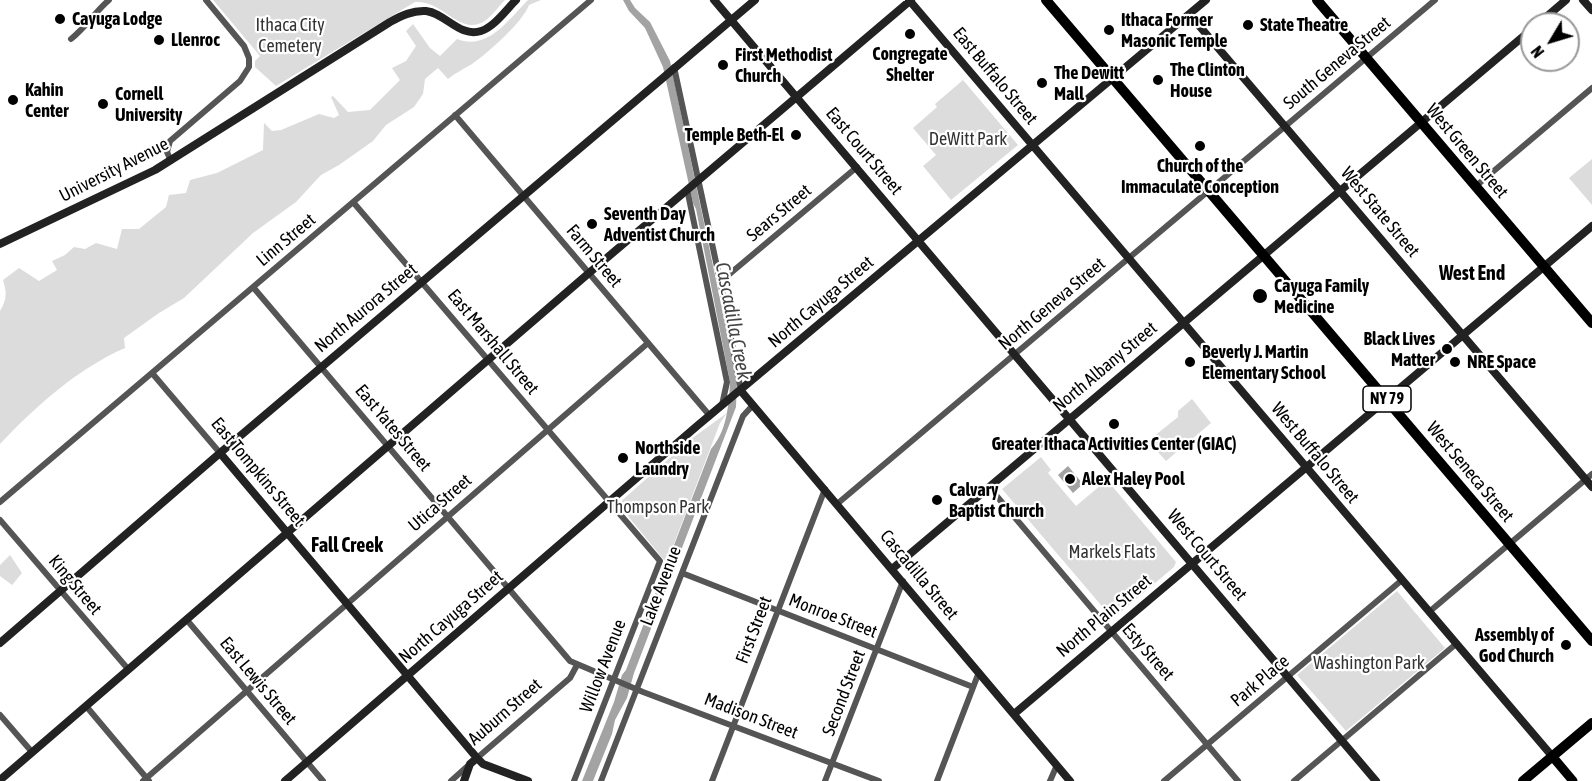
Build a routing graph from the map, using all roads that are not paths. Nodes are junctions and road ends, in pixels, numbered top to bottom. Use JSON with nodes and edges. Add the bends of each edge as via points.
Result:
{"nodes":[{"id":1,"x":109,"y":0,"type":"edge"},
{"id":2,"x":206,"y":0,"type":"edge"},
{"id":3,"x":516,"y":0,"type":"edge"},
{"id":4,"x":591,"y":0,"type":"edge"},
{"id":5,"x":714,"y":0,"type":"edge"},
{"id":6,"x":755,"y":0,"type":"edge"},
{"id":7,"x":910,"y":0,"type":"edge"},
{"id":8,"x":1047,"y":0,"type":"edge"},
{"id":9,"x":1206,"y":0,"type":"edge"},
{"id":10,"x":1317,"y":0,"type":"edge"},
{"id":11,"x":1435,"y":0,"type":"edge"},
{"id":12,"x":1566,"y":0,"type":"edge"},
{"id":13,"x":1583,"y":0,"type":"edge"},
{"id":14,"x":1592,"y":10,"type":"edge"},
{"id":15,"x":1552,"y":12,"type":"edge"},
{"id":16,"x":1190,"y":15,"type":"junction"},
{"id":17,"x":731,"y":20,"type":"junction"},
{"id":18,"x":71,"y":39,"type":"dead end"},
{"id":19,"x":1520,"y":39,"type":"edge"},
{"id":20,"x":1366,"y":58,"type":"junction"},
{"id":21,"x":674,"y":67,"type":"junction"},
{"id":22,"x":1113,"y":77,"type":"junction"},
{"id":23,"x":1592,"y":88,"type":"edge"},
{"id":24,"x":797,"y":96,"type":"junction"},
{"id":25,"x":455,"y":115,"type":"junction"},
{"id":26,"x":1421,"y":122,"type":"junction"},
{"id":27,"x":1286,"y":126,"type":"junction"},
{"id":28,"x":1033,"y":146,"type":"junction"},
{"id":29,"x":171,"y":161,"type":"junction"},
{"id":30,"x":856,"y":167,"type":"junction"},
{"id":31,"x":699,"y":179,"type":"junction"},
{"id":32,"x":1476,"y":186,"type":"junction"},
{"id":33,"x":687,"y":189,"type":"junction"},
{"id":34,"x":1209,"y":190,"type":"junction"},
{"id":35,"x":1340,"y":190,"type":"junction"},
{"id":36,"x":524,"y":196,"type":"junction"},
{"id":37,"x":353,"y":202,"type":"junction"},
{"id":38,"x":1592,"y":226,"type":"edge"},
{"id":39,"x":919,"y":241,"type":"junction"},
{"id":40,"x":0,"y":244,"type":"edge"},
{"id":41,"x":1264,"y":255,"type":"junction"},
{"id":42,"x":1128,"y":259,"type":"junction"},
{"id":43,"x":1544,"y":267,"type":"junction"},
{"id":44,"x":589,"y":273,"type":"junction"},
{"id":45,"x":422,"y":282,"type":"junction"},
{"id":46,"x":720,"y":282,"type":"junction"},
{"id":47,"x":253,"y":287,"type":"junction"},
{"id":48,"x":1183,"y":323,"type":"junction"},
{"id":49,"x":1592,"y":323,"type":"edge"},
{"id":50,"x":1463,"y":334,"type":"junction"},
{"id":51,"x":648,"y":343,"type":"junction"},
{"id":52,"x":1015,"y":354,"type":"junction"},
{"id":53,"x":488,"y":359,"type":"junction"},
{"id":54,"x":321,"y":367,"type":"junction"},
{"id":55,"x":152,"y":373,"type":"junction"},
{"id":56,"x":741,"y":391,"type":"junction"},
{"id":57,"x":1387,"y":399,"type":"junction"},
{"id":58,"x":753,"y":405,"type":"junction"},
{"id":59,"x":722,"y":406,"type":"junction"},
{"id":60,"x":710,"y":416,"type":"junction"},
{"id":61,"x":1069,"y":419,"type":"junction"},
{"id":62,"x":548,"y":430,"type":"junction"},
{"id":63,"x":388,"y":446,"type":"junction"},
{"id":64,"x":220,"y":453,"type":"junction"},
{"id":65,"x":1306,"y":467,"type":"junction"},
{"id":66,"x":1590,"y":480,"type":"edge"},
{"id":67,"x":989,"y":487,"type":"junction"},
{"id":68,"x":825,"y":489,"type":"junction"},
{"id":69,"x":0,"y":502,"type":"edge"},
{"id":70,"x":610,"y":502,"type":"junction"},
{"id":71,"x":837,"y":504,"type":"junction"},
{"id":72,"x":448,"y":516,"type":"junction"},
{"id":73,"x":0,"y":520,"type":"edge"},
{"id":74,"x":287,"y":532,"type":"junction"},
{"id":75,"x":1510,"y":544,"type":"junction"},
{"id":76,"x":660,"y":561,"type":"joint"},
{"id":77,"x":1192,"y":564,"type":"junction"},
{"id":78,"x":892,"y":569,"type":"junction"},
{"id":79,"x":682,"y":573,"type":"junction"},
{"id":80,"x":1402,"y":580,"type":"junction"},
{"id":81,"x":903,"y":581,"type":"junction"},
{"id":82,"x":509,"y":589,"type":"junction"},
{"id":83,"x":60,"y":591,"type":"junction"},
{"id":84,"x":347,"y":603,"type":"junction"},
{"id":85,"x":778,"y":610,"type":"junction"},
{"id":86,"x":1429,"y":612,"type":"junction"},
{"id":87,"x":186,"y":619,"type":"junction"},
{"id":88,"x":1111,"y":632,"type":"junction"},
{"id":89,"x":1592,"y":641,"type":"edge"},
{"id":90,"x":0,"y":643,"type":"edge"},
{"id":91,"x":1456,"y":645,"type":"junction"},
{"id":92,"x":877,"y":649,"type":"junction"},
{"id":93,"x":577,"y":665,"type":"junction"},
{"id":94,"x":128,"y":669,"type":"junction"},
{"id":95,"x":979,"y":672,"type":"junction"},
{"id":96,"x":408,"y":675,"type":"junction"},
{"id":97,"x":1287,"y":677,"type":"junction"},
{"id":98,"x":616,"y":680,"type":"junction"},
{"id":99,"x":973,"y":687,"type":"junction"},
{"id":100,"x":635,"y":688,"type":"junction"},
{"id":101,"x":246,"y":690,"type":"junction"},
{"id":102,"x":86,"y":706,"type":"junction"},
{"id":103,"x":1014,"y":714,"type":"junction"},
{"id":104,"x":0,"y":715,"type":"edge"},
{"id":105,"x":1592,"y":723,"type":"edge"},
{"id":106,"x":734,"y":725,"type":"junction"},
{"id":107,"x":1342,"y":741,"type":"junction"},
{"id":108,"x":1207,"y":745,"type":"junction"},
{"id":109,"x":32,"y":752,"type":"junction"},
{"id":110,"x":1552,"y":756,"type":"junction"},
{"id":111,"x":474,"y":761,"type":"junction"},
{"id":112,"x":307,"y":762,"type":"junction"},
{"id":113,"x":832,"y":763,"type":"junction"},
{"id":114,"x":1057,"y":765,"type":"junction"},
{"id":115,"x":0,"y":780,"type":"edge"},
{"id":116,"x":146,"y":780,"type":"edge"},
{"id":117,"x":285,"y":781,"type":"edge"},
{"id":118,"x":323,"y":781,"type":"edge"},
{"id":119,"x":451,"y":781,"type":"edge"},
{"id":120,"x":464,"y":781,"type":"edge"},
{"id":121,"x":528,"y":781,"type":"edge"},
{"id":122,"x":574,"y":781,"type":"edge"},
{"id":123,"x":601,"y":781,"type":"edge"},
{"id":124,"x":712,"y":781,"type":"edge"},
{"id":125,"x":825,"y":781,"type":"edge"},
{"id":126,"x":879,"y":781,"type":"edge"},
{"id":127,"x":937,"y":781,"type":"edge"},
{"id":128,"x":1050,"y":781,"type":"edge"},
{"id":129,"x":1070,"y":781,"type":"edge"},
{"id":130,"x":1164,"y":781,"type":"edge"},
{"id":131,"x":1238,"y":781,"type":"edge"},
{"id":132,"x":1294,"y":781,"type":"edge"},
{"id":133,"x":1376,"y":781,"type":"edge"},
{"id":134,"x":1523,"y":781,"type":"edge"},
{"id":135,"x":1573,"y":781,"type":"edge"}],
"edges":[{"from":1,"to":18,"type":"street"},
{"from":2,"to":29,"type":"street","via":[[244,46],[249,67],[240,81],[170,141],[167,152]]},
{"from":3,"to":29,"type":"street","name":"University Avenue","via":[[486,29],[475,32],[432,12],[403,16]]},
{"from":4,"to":25,"type":"street","name":"Linn Street"},
{"from":5,"to":17,"type":"street","name":"East Court Street"},
{"from":6,"to":17,"type":"street","name":"North Aurora Street"},
{"from":7,"to":24,"type":"street"},
{"from":7,"to":28,"type":"street","name":"East Buffalo Street"},
{"from":8,"to":22,"type":"highway","number":"NY 79"},
{"from":9,"to":16,"type":"street","name":"North Cayuga Street"},
{"from":10,"to":20,"type":"highway","name":"West Green Street"},
{"from":11,"to":20,"type":"street","name":"South Geneva Street"},
{"from":12,"to":15,"type":"street"},
{"from":13,"to":14,"type":"street"},
{"from":16,"to":22,"type":"street","name":"North Cayuga Street"},
{"from":16,"to":27,"type":"street","name":"West State Street"},
{"from":17,"to":21,"type":"street","name":"North Aurora Street"},
{"from":17,"to":24,"type":"street","name":"East Court Street"},
{"from":19,"to":26,"type":"street","name":"North Albany Street"},
{"from":20,"to":26,"type":"highway","name":"West Green Street"},
{"from":20,"to":27,"type":"street","name":"South Geneva Street"},
{"from":21,"to":31,"type":"street"},
{"from":21,"to":36,"type":"street","name":"North Aurora Street"},
{"from":22,"to":28,"type":"street","name":"North Cayuga Street"},
{"from":22,"to":34,"type":"highway","name":"West Seneca Street","number":"NY 79"},
{"from":23,"to":32,"type":"street"},
{"from":24,"to":30,"type":"street","name":"East Court Street"},
{"from":24,"to":31,"type":"street"},
{"from":25,"to":36,"type":"street","name":"Farm Street"},
{"from":25,"to":37,"type":"street","name":"Linn Street"},
{"from":26,"to":32,"type":"highway","name":"West Green Street"},
{"from":26,"to":35,"type":"street","name":"North Albany Street"},
{"from":27,"to":34,"type":"street","name":"North Geneva Street"},
{"from":27,"to":35,"type":"street","name":"West State Street"},
{"from":28,"to":39,"type":"street","name":"North Cayuga Street"},
{"from":28,"to":42,"type":"street","name":"West Buffalo Street"},
{"from":29,"to":40,"type":"street","name":"University Avenue"},
{"from":30,"to":39,"type":"street","name":"East Court Street"},
{"from":30,"to":46,"type":"street","name":"Sears Street"},
{"from":31,"to":33,"type":"street"},
{"from":31,"to":46,"type":"street"},
{"from":32,"to":43,"type":"highway","name":"West Green Street"},
{"from":33,"to":44,"type":"street"},
{"from":33,"to":59,"type":"street","via":[[727,381]]},
{"from":34,"to":41,"type":"highway","name":"West Seneca Street","number":"NY 79"},
{"from":34,"to":42,"type":"street","name":"North Geneva Street"},
{"from":35,"to":41,"type":"street","name":"North Albany Street"},
{"from":35,"to":50,"type":"street","name":"West State Street"},
{"from":36,"to":44,"type":"street","name":"Farm Street"},
{"from":36,"to":45,"type":"street","name":"North Aurora Street"},
{"from":37,"to":45,"type":"street","name":"East Marshall Street"},
{"from":37,"to":47,"type":"street","name":"Linn Street"},
{"from":38,"to":43,"type":"street","name":"North Plain Street"},
{"from":39,"to":52,"type":"street","name":"West Court Street"},
{"from":39,"to":56,"type":"street","name":"North Cayuga Street"},
{"from":41,"to":48,"type":"street","name":"North Albany Street"},
{"from":41,"to":57,"type":"highway","name":"West Seneca Street","number":"NY 79"},
{"from":42,"to":48,"type":"street","name":"West Buffalo Street"},
{"from":42,"to":52,"type":"street","name":"North Geneva Street"},
{"from":43,"to":49,"type":"highway","name":"West Green Street"},
{"from":43,"to":50,"type":"street","name":"North Plain Street"},
{"from":44,"to":51,"type":"street","name":"Farm Street"},
{"from":44,"to":53,"type":"street"},
{"from":45,"to":53,"type":"street","name":"East Marshall Street"},
{"from":45,"to":54,"type":"street","name":"North Aurora Street"},
{"from":46,"to":56,"type":"street"},
{"from":47,"to":54,"type":"street","name":"East Yates Street"},
{"from":47,"to":55,"type":"street","name":"Linn Street"},
{"from":48,"to":61,"type":"street","name":"North Albany Street"},
{"from":48,"to":65,"type":"street","name":"West Buffalo Street"},
{"from":50,"to":57,"type":"street","name":"North Plain Street"},
{"from":50,"to":66,"type":"street","name":"West State Street"},
{"from":51,"to":60,"type":"street","name":"Farm Street"},
{"from":51,"to":62,"type":"street","name":"Utica Street"},
{"from":52,"to":61,"type":"street","name":"West Court Street"},
{"from":52,"to":71,"type":"street","name":"North Geneva Street"},
{"from":53,"to":62,"type":"street","name":"East Marshall Street"},
{"from":53,"to":63,"type":"street"},
{"from":54,"to":63,"type":"street","name":"East Yates Street"},
{"from":54,"to":64,"type":"street","name":"North Aurora Street"},
{"from":55,"to":64,"type":"street","name":"East Tompkins Street"},
{"from":55,"to":69,"type":"street","name":"Linn Street"},
{"from":56,"to":58,"type":"street","name":"Cascadilla Street"},
{"from":56,"to":59,"type":"street","name":"North Cayuga Street"},
{"from":57,"to":65,"type":"street","name":"North Plain Street"},
{"from":57,"to":75,"type":"highway","name":"West Seneca Street","number":"NY 79"},
{"from":58,"to":68,"type":"street","name":"Cascadilla Street"},
{"from":58,"to":79,"type":"street","name":"Lake Avenue","via":[[743,416]]},
{"from":59,"to":60,"type":"street","name":"North Cayuga Street"},
{"from":60,"to":70,"type":"street","name":"North Cayuga Street"},
{"from":61,"to":67,"type":"street","name":"North Albany Street"},
{"from":61,"to":77,"type":"street","name":"West Court Street"},
{"from":62,"to":70,"type":"street","name":"East Marshall Street"},
{"from":62,"to":72,"type":"street","name":"Utica Street"},
{"from":63,"to":72,"type":"street","name":"East Yates Street"},
{"from":63,"to":74,"type":"street"},
{"from":64,"to":74,"type":"street","name":"East Tompkins Street"},
{"from":64,"to":83,"type":"street","name":"North Aurora Street"},
{"from":65,"to":77,"type":"street","name":"North Plain Street"},
{"from":65,"to":80,"type":"street","name":"West Buffalo Street"},
{"from":66,"to":75,"type":"street"},
{"from":67,"to":78,"type":"street","name":"North Albany Street"},
{"from":67,"to":88,"type":"street","name":"Esty Street"},
{"from":68,"to":71,"type":"street","name":"Cascadilla Street"},
{"from":68,"to":85,"type":"street","name":"First Street"},
{"from":70,"to":76,"type":"street","name":"East Marshall Street"},
{"from":70,"to":82,"type":"street","name":"North Cayuga Street"},
{"from":71,"to":78,"type":"street","name":"Cascadilla Street"},
{"from":72,"to":82,"type":"street","name":"East Yates Street"},
{"from":72,"to":84,"type":"street","name":"Utica Street"},
{"from":73,"to":83,"type":"street","name":"King Street"},
{"from":74,"to":84,"type":"street","name":"East Tompkins Street"},
{"from":74,"to":87,"type":"street"},
{"from":75,"to":86,"type":"street"},
{"from":75,"to":89,"type":"highway","name":"West Seneca Street","number":"NY 79"},
{"from":76,"to":98,"type":"street","name":"Willow Avenue"},
{"from":77,"to":88,"type":"street","name":"North Plain Street"},
{"from":77,"to":97,"type":"street","name":"West Court Street"},
{"from":78,"to":81,"type":"street","name":"Cascadilla Street"},
{"from":79,"to":85,"type":"street","name":"Monroe Street"},
{"from":79,"to":100,"type":"street","name":"Lake Avenue"},
{"from":80,"to":86,"type":"street","name":"West Buffalo Street"},
{"from":80,"to":97,"type":"street","name":"Park Place"},
{"from":81,"to":92,"type":"street","name":"Second Street"},
{"from":81,"to":95,"type":"street","name":"Cascadilla Street"},
{"from":82,"to":93,"type":"street","name":"East Yates Street"},
{"from":82,"to":96,"type":"street","name":"North Cayuga Street"},
{"from":83,"to":90,"type":"street","name":"North Aurora Street"},
{"from":83,"to":94,"type":"street","name":"King Street"},
{"from":84,"to":96,"type":"street","name":"East Tompkins Street"},
{"from":84,"to":101,"type":"street","name":"Utica Street"},
{"from":85,"to":92,"type":"street","name":"Monroe Street"},
{"from":85,"to":106,"type":"street","name":"First Street"},
{"from":86,"to":91,"type":"street","name":"West Buffalo Street"},
{"from":87,"to":94,"type":"street"},
{"from":87,"to":101,"type":"street","name":"East Lewis Street"},
{"from":88,"to":103,"type":"street","name":"North Plain Street"},
{"from":88,"to":108,"type":"street","name":"Esty Street"},
{"from":91,"to":107,"type":"street"},
{"from":91,"to":110,"type":"street","name":"West Buffalo Street"},
{"from":92,"to":99,"type":"street","name":"Monroe Street"},
{"from":92,"to":113,"type":"street","name":"Second Street"},
{"from":93,"to":98,"type":"street","name":"Madison Street"},
{"from":93,"to":111,"type":"street","name":"Auburn Street","via":[[570,678]]},
{"from":94,"to":102,"type":"street"},
{"from":95,"to":99,"type":"street"},
{"from":95,"to":103,"type":"street","name":"Cascadilla Street"},
{"from":96,"to":111,"type":"street","name":"East Tompkins Street"},
{"from":96,"to":112,"type":"street","name":"North Cayuga Street"},
{"from":97,"to":107,"type":"street","name":"West Court Street"},
{"from":97,"to":108,"type":"street","name":"Park Place"},
{"from":98,"to":100,"type":"street","name":"Madison Street"},
{"from":98,"to":122,"type":"street","name":"Willow Avenue"},
{"from":99,"to":127,"type":"street"},
{"from":100,"to":106,"type":"street","name":"Madison Street"},
{"from":100,"to":123,"type":"street","name":"Lake Avenue"},
{"from":101,"to":112,"type":"street","name":"East Lewis Street"},
{"from":101,"to":116,"type":"street","name":"Utica Street"},
{"from":102,"to":109,"type":"street"},
{"from":102,"to":116,"type":"street"},
{"from":103,"to":114,"type":"street","name":"Cascadilla Street"},
{"from":104,"to":109,"type":"street"},
{"from":105,"to":110,"type":"highway"},
{"from":106,"to":113,"type":"street","name":"Madison Street"},
{"from":106,"to":124,"type":"street","name":"First Street"},
{"from":107,"to":132,"type":"street"},
{"from":107,"to":133,"type":"street","name":"West Court Street"},
{"from":108,"to":130,"type":"street","name":"Park Place"},
{"from":108,"to":131,"type":"street","name":"Esty Street"},
{"from":109,"to":115,"type":"street"},
{"from":110,"to":134,"type":"highway"},
{"from":110,"to":135,"type":"main road","name":"West Buffalo Street"},
{"from":111,"to":119,"type":"street","name":"Auburn Street"},
{"from":111,"to":120,"type":"street"},
{"from":111,"to":121,"type":"street"},
{"from":112,"to":117,"type":"street","name":"North Cayuga Street"},
{"from":112,"to":118,"type":"street","name":"East Lewis Street"},
{"from":113,"to":125,"type":"street","name":"Second Street"},
{"from":113,"to":126,"type":"street","name":"Madison Street"},
{"from":114,"to":128,"type":"street"},
{"from":114,"to":129,"type":"street","name":"Cascadilla Street"}]}
